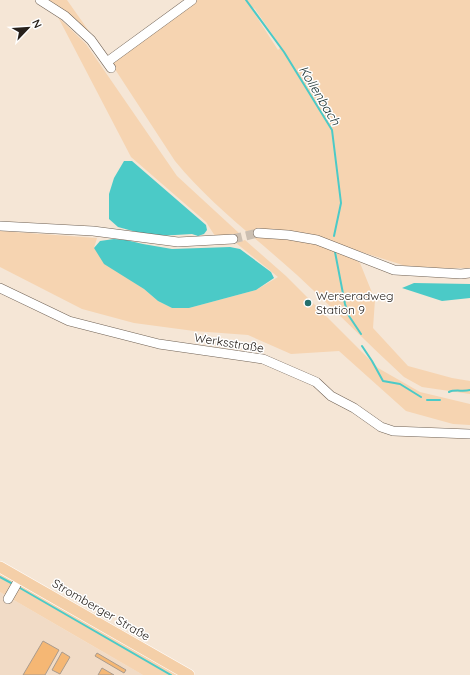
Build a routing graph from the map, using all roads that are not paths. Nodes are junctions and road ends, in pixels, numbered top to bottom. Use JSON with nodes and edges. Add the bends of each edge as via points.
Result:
{"nodes":[{"id":1,"x":40,"y":0,"type":"edge"},
{"id":2,"x":192,"y":0,"type":"edge"},
{"id":3,"x":0,"y":226,"type":"edge"},
{"id":4,"x":258,"y":233,"type":"tunnel mouth"},
{"id":5,"x":233,"y":239,"type":"tunnel mouth"},
{"id":6,"x":470,"y":273,"type":"edge"},
{"id":7,"x":0,"y":288,"type":"edge"},
{"id":8,"x":470,"y":434,"type":"edge"},
{"id":9,"x":0,"y":567,"type":"edge"},
{"id":10,"x":20,"y":578,"type":"junction"},
{"id":11,"x":8,"y":599,"type":"dead end"},
{"id":12,"x":189,"y":675,"type":"edge"}],
"edges":[{"from":1,"to":2,"type":"street","via":[[65,16],[91,40],[109,65]]},
{"from":3,"to":5,"type":"street","via":[[93,232],[178,242]]},
{"from":4,"to":6,"type":"street","via":[[317,240],[394,270]]},
{"from":7,"to":8,"type":"street","name":"Werksstraße","via":[[77,323],[159,344],[263,359],[316,382],[332,396],[381,427],[393,431]]},
{"from":9,"to":10,"type":"main road","name":"Stromberger Straße"},
{"from":10,"to":11,"type":"street"},
{"from":10,"to":12,"type":"main road","name":"Stromberger Straße"}]}
